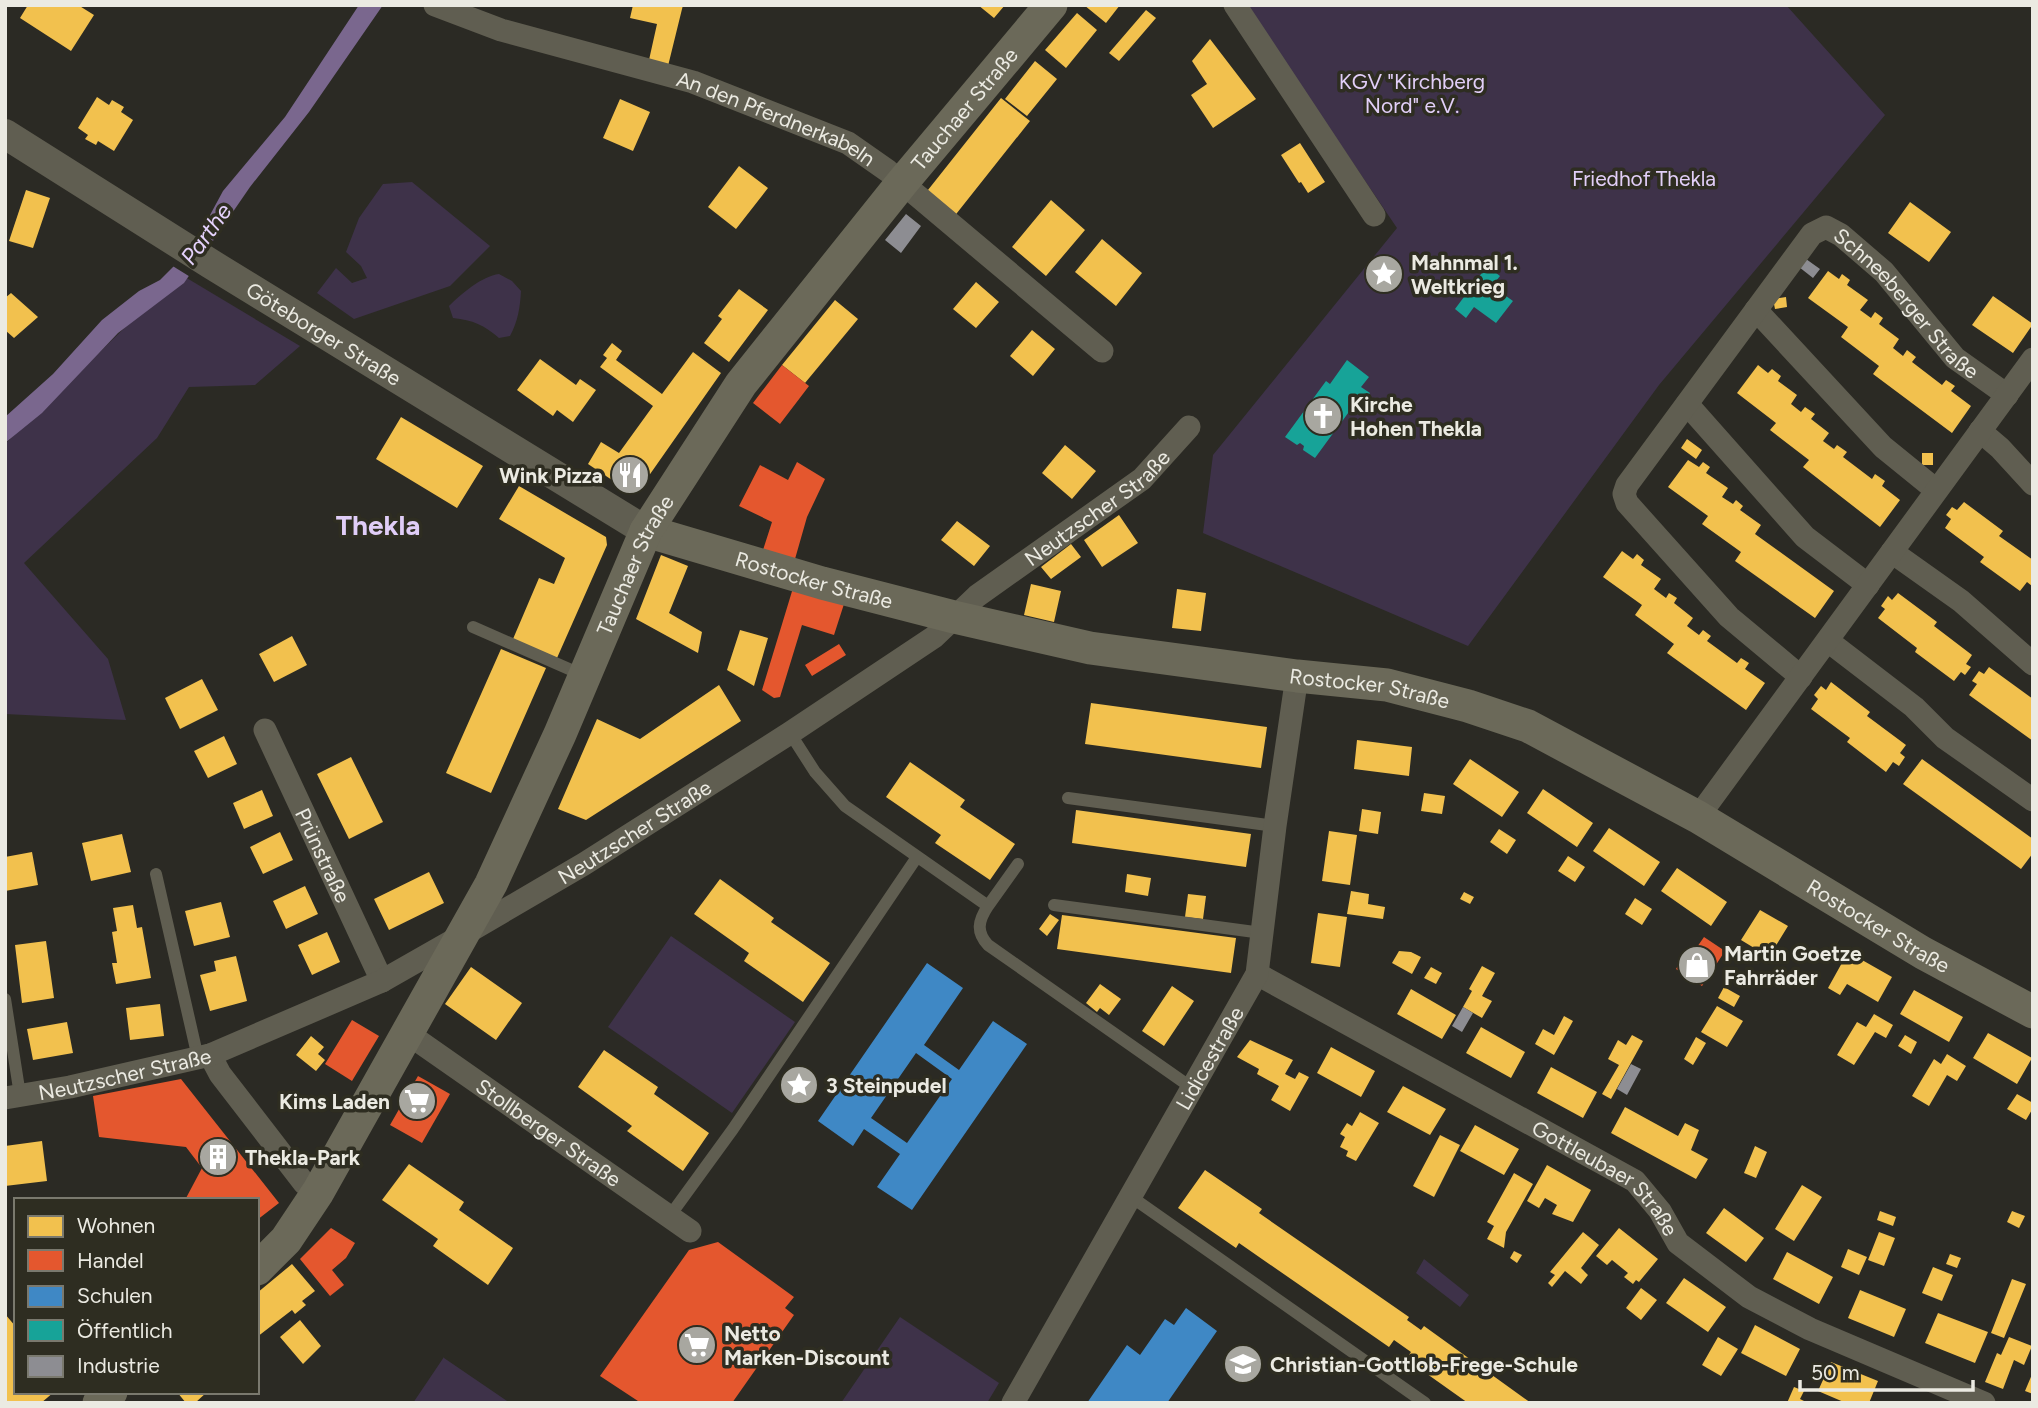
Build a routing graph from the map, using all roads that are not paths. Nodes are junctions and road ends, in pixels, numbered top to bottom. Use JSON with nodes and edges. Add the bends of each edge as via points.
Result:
{"nodes":[{"id":1,"x":435,"y":5,"type":"edge"},
{"id":2,"x":1051,"y":5,"type":"edge"},
{"id":3,"x":1235,"y":5,"type":"edge"},
{"id":4,"x":5,"y":134,"type":"edge"},
{"id":5,"x":901,"y":184,"type":"junction"},
{"id":6,"x":1374,"y":215,"type":"dead end"},
{"id":7,"x":1756,"y":310,"type":"junction"},
{"id":8,"x":1102,"y":351,"type":"dead end"},
{"id":9,"x":2033,"y":359,"type":"edge"},
{"id":10,"x":2007,"y":395,"type":"junction"},
{"id":11,"x":1686,"y":404,"type":"junction"},
{"id":12,"x":1189,"y":427,"type":"dead end"},
{"id":13,"x":1980,"y":431,"type":"junction"},
{"id":14,"x":2033,"y":484,"type":"edge"},
{"id":15,"x":1936,"y":490,"type":"junction"},
{"id":16,"x":646,"y":531,"type":"junction"},
{"id":17,"x":1892,"y":552,"type":"junction"},
{"id":18,"x":1868,"y":585,"type":"junction"},
{"id":19,"x":954,"y":617,"type":"junction"},
{"id":20,"x":473,"y":626,"type":"dead end"},
{"id":21,"x":1828,"y":641,"type":"junction"},
{"id":22,"x":2033,"y":664,"type":"edge"},
{"id":23,"x":585,"y":676,"type":"junction"},
{"id":24,"x":1297,"y":677,"type":"junction"},
{"id":25,"x":1801,"y":677,"type":"junction"},
{"id":26,"x":265,"y":730,"type":"dead end"},
{"id":27,"x":790,"y":733,"type":"junction"},
{"id":28,"x":1068,"y":798,"type":"dead end"},
{"id":29,"x":2033,"y":800,"type":"edge"},
{"id":30,"x":1698,"y":817,"type":"junction"},
{"id":31,"x":1275,"y":826,"type":"junction"},
{"id":32,"x":918,"y":857,"type":"junction"},
{"id":33,"x":1018,"y":864,"type":"dead end"},
{"id":34,"x":156,"y":874,"type":"dead end"},
{"id":35,"x":1054,"y":905,"type":"dead end"},
{"id":36,"x":988,"y":906,"type":"junction"},
{"id":37,"x":1262,"y":933,"type":"junction"},
{"id":38,"x":461,"y":936,"type":"junction"},
{"id":39,"x":1257,"y":974,"type":"junction"},
{"id":40,"x":382,"y":981,"type":"junction"},
{"id":41,"x":5,"y":999,"type":"edge"},
{"id":42,"x":2033,"y":1012,"type":"edge"},
{"id":43,"x":407,"y":1034,"type":"junction"},
{"id":44,"x":204,"y":1056,"type":"junction"},
{"id":45,"x":1192,"y":1088,"type":"junction"},
{"id":46,"x":13,"y":1096,"type":"edge"},
{"id":47,"x":318,"y":1192,"type":"junction"},
{"id":48,"x":1130,"y":1196,"type":"junction"},
{"id":49,"x":669,"y":1217,"type":"junction"},
{"id":50,"x":690,"y":1231,"type":"dead end"},
{"id":51,"x":259,"y":1267,"type":"edge"},
{"id":52,"x":1013,"y":1403,"type":"edge"},
{"id":53,"x":1426,"y":1403,"type":"edge"},
{"id":54,"x":1984,"y":1403,"type":"edge"}],
"edges":[{"from":1,"to":5,"type":"street","name":"An den Pferdnerkabeln","via":[[500,30],[693,82],[848,143]]},
{"from":2,"to":5,"type":"main road","name":"Tauchaer Straße"},
{"from":3,"to":6,"type":"street"},
{"from":4,"to":16,"type":"street","name":"Göteborger Straße"},
{"from":5,"to":8,"type":"street","name":"An den Pferdnerkabeln"},
{"from":5,"to":16,"type":"main road","name":"Tauchaer Straße","via":[[741,384]]},
{"from":7,"to":10,"type":"street","name":"Schneeberger Straße","via":[[1812,234],[1832,229],[1884,272],[1955,358]]},
{"from":7,"to":11,"type":"street","name":"Schneeberger Straße"},
{"from":7,"to":15,"type":"street","via":[[1883,447]]},
{"from":9,"to":10,"type":"street"},
{"from":10,"to":13,"type":"street"},
{"from":11,"to":18,"type":"street","via":[[1805,537]]},
{"from":11,"to":25,"type":"street","name":"Schneeberger Straße","via":[[1627,485],[1627,503],[1729,617]]},
{"from":12,"to":19,"type":"street","name":"Neutzscher Straße","via":[[1142,479]]},
{"from":13,"to":14,"type":"street"},
{"from":13,"to":15,"type":"street"},
{"from":15,"to":17,"type":"street"},
{"from":16,"to":19,"type":"main road","name":"Rostocker Straße"},
{"from":16,"to":23,"type":"main road","name":"Tauchaer Straße"},
{"from":17,"to":18,"type":"street"},
{"from":17,"to":22,"type":"street","via":[[1961,601]]},
{"from":18,"to":21,"type":"street"},
{"from":19,"to":24,"type":"main road","name":"Rostocker Straße","via":[[1090,648]]},
{"from":19,"to":27,"type":"street","name":"Neutzscher Straße","via":[[934,638]]},
{"from":20,"to":23,"type":"lane"},
{"from":21,"to":25,"type":"street"},
{"from":21,"to":29,"type":"street","via":[[1914,707],[1945,738]]},
{"from":23,"to":38,"type":"main road","name":"Tauchaer Straße","via":[[491,884]]},
{"from":24,"to":30,"type":"main road","name":"Rostocker Straße","via":[[1387,685],[1528,726]]},
{"from":24,"to":31,"type":"street","name":"Lidicestraße"},
{"from":25,"to":30,"type":"street"},
{"from":26,"to":40,"type":"street","name":"Prünstraße"},
{"from":27,"to":32,"type":"lane","via":[[814,772],[845,806]]},
{"from":27,"to":38,"type":"street","name":"Neutzscher Straße"},
{"from":28,"to":31,"type":"lane"},
{"from":30,"to":42,"type":"main road","name":"Rostocker Straße","via":[[1923,953]]},
{"from":31,"to":37,"type":"street","name":"Lidicestraße"},
{"from":32,"to":36,"type":"lane"},
{"from":32,"to":49,"type":"lane"},
{"from":33,"to":36,"type":"lane"},
{"from":34,"to":44,"type":"lane"},
{"from":35,"to":37,"type":"lane"},
{"from":36,"to":45,"type":"lane","via":[[978,924],[980,937],[988,945]]},
{"from":37,"to":39,"type":"street","name":"Lidicestraße"},
{"from":38,"to":40,"type":"street","name":"Neutzscher Straße"},
{"from":38,"to":43,"type":"main road","name":"Tauchaer Straße"},
{"from":39,"to":45,"type":"street","name":"Lidicestraße"},
{"from":39,"to":54,"type":"street","name":"Gottleubaer Straße","via":[[1635,1181],[1678,1243],[1749,1297],[1810,1329]]},
{"from":40,"to":44,"type":"street","name":"Neutzscher Straße"},
{"from":41,"to":46,"type":"lane"},
{"from":43,"to":47,"type":"main road","name":"Tauchaer Straße"},
{"from":43,"to":49,"type":"street","name":"Stollberger Straße"},
{"from":44,"to":46,"type":"street","name":"Neutzscher Straße"},
{"from":44,"to":47,"type":"street","via":[[304,1183]]},
{"from":45,"to":48,"type":"street","name":"Lidicestraße"},
{"from":47,"to":51,"type":"main road","name":"Tauchaer Straße","via":[[286,1240]]},
{"from":48,"to":52,"type":"street","name":"Lidicestraße"},
{"from":48,"to":53,"type":"lane"},
{"from":49,"to":50,"type":"street","name":"Stollberger Straße"}]}
